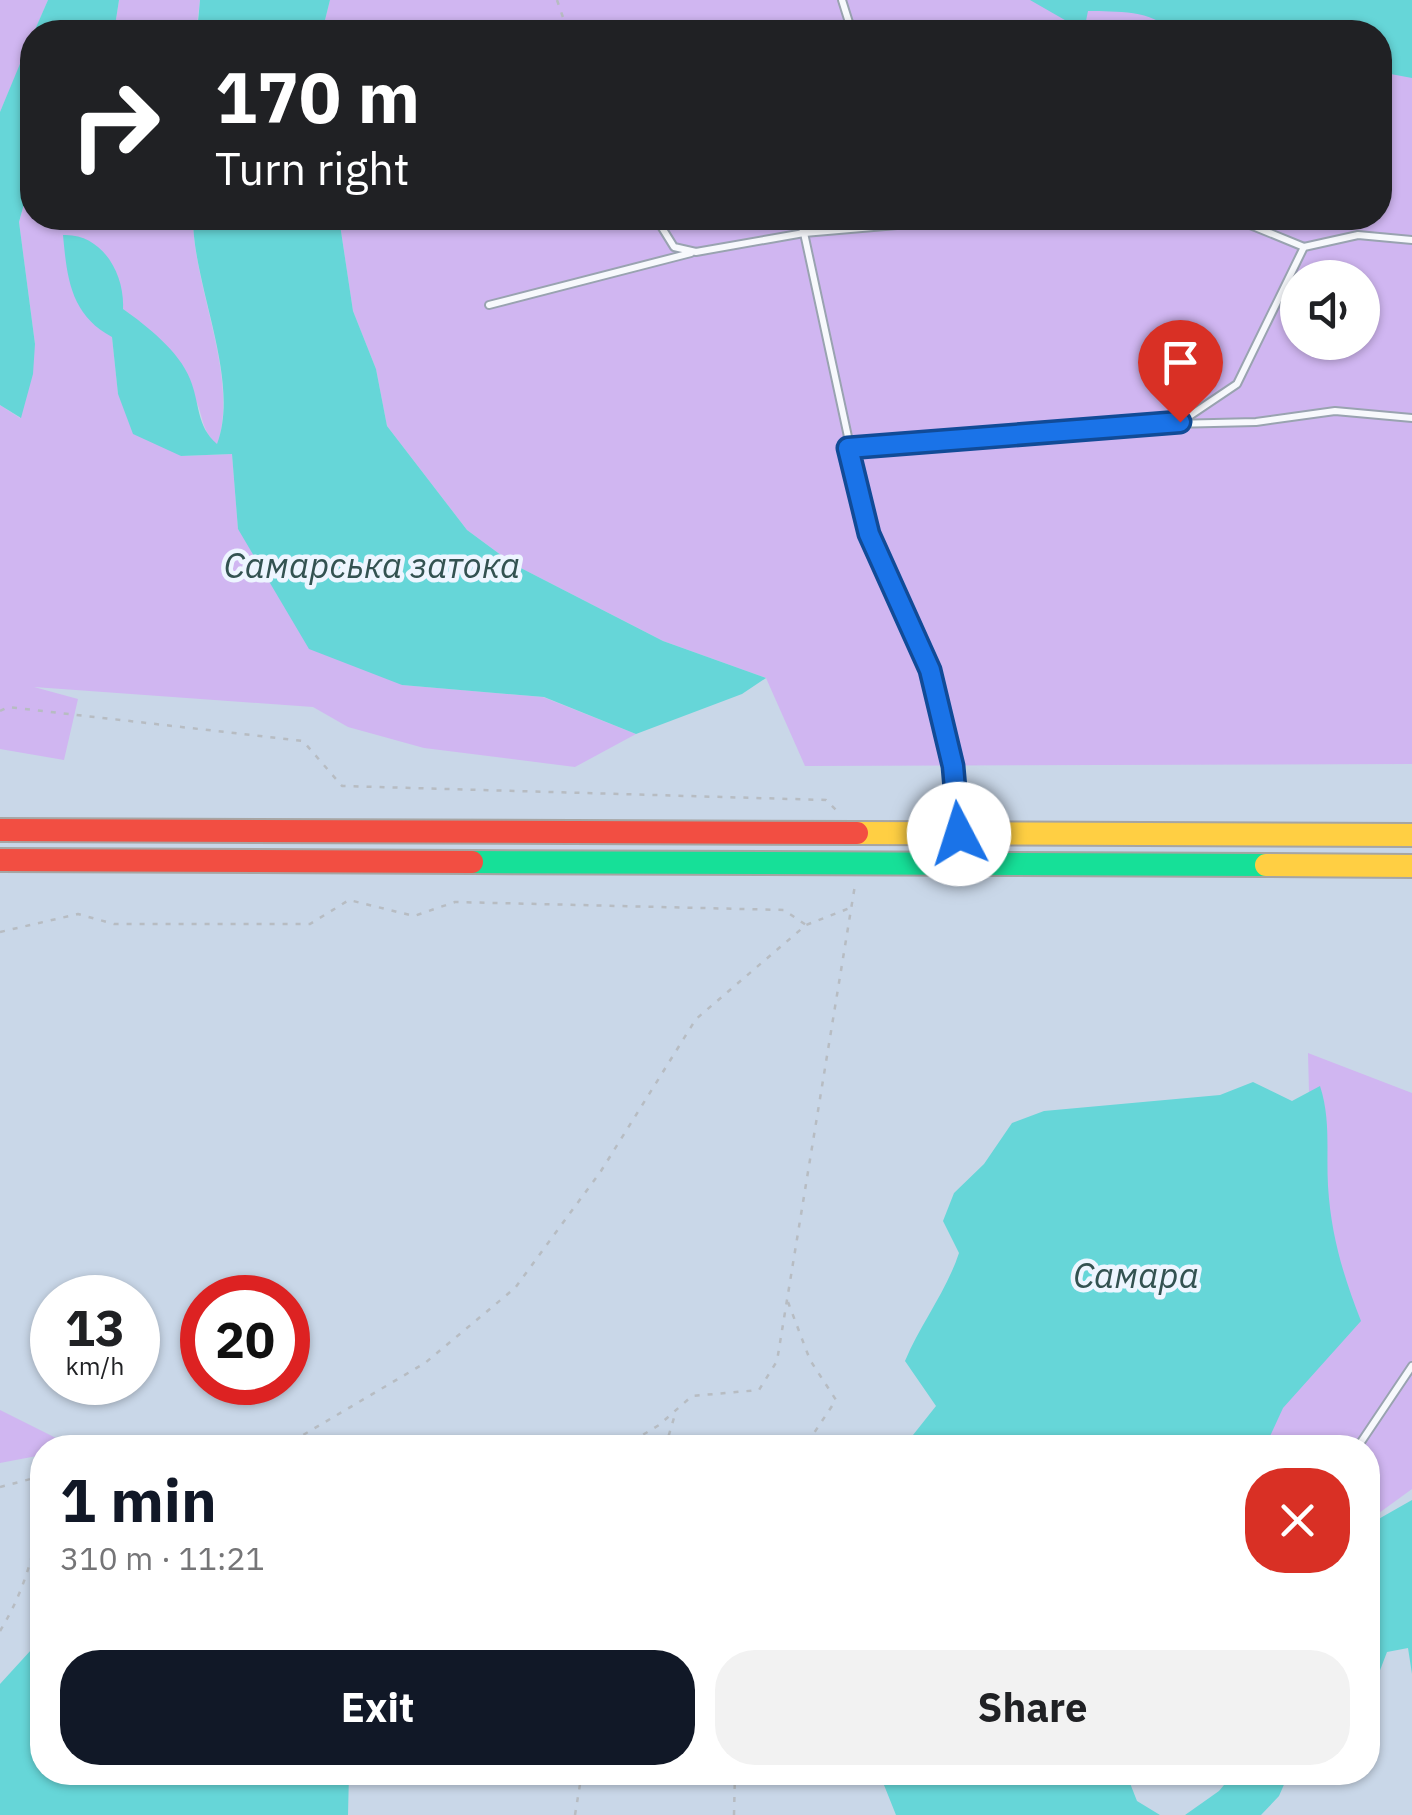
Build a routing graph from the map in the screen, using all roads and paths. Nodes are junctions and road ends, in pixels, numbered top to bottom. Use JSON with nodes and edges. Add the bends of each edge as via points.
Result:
{"nodes":[{"id":1,"x":664,"y":230,"type":"edge"},
{"id":2,"x":802,"y":230,"type":"edge"},
{"id":3,"x":804,"y":230,"type":"edge"},
{"id":4,"x":848,"y":230,"type":"edge"},
{"id":5,"x":1262,"y":230,"type":"edge"},
{"id":6,"x":804,"y":234,"type":"junction"},
{"id":7,"x":1412,"y":240,"type":"edge"},
{"id":8,"x":1304,"y":247,"type":"junction"},
{"id":9,"x":696,"y":252,"type":"junction"},
{"id":10,"x":489,"y":305,"type":"dead end"},
{"id":11,"x":1412,"y":418,"type":"edge"},
{"id":12,"x":1180,"y":422,"type":"junction"},
{"id":13,"x":848,"y":448,"type":"junction"},
{"id":14,"x":0,"y":712,"type":"edge"},
{"id":15,"x":836,"y":811,"type":"dead end"},
{"id":16,"x":0,"y":830,"type":"edge"},
{"id":17,"x":959,"y":834,"type":"junction"},
{"id":18,"x":1412,"y":835,"type":"edge"},
{"id":19,"x":0,"y":860,"type":"edge"},
{"id":20,"x":856,"y":864,"type":"junction"},
{"id":21,"x":1412,"y":866,"type":"edge"},
{"id":22,"x":855,"y":906,"type":"junction"},
{"id":23,"x":806,"y":925,"type":"junction"},
{"id":24,"x":0,"y":932,"type":"edge"},
{"id":25,"x":787,"y":1300,"type":"junction"},
{"id":26,"x":1412,"y":1366,"type":"edge"},
{"id":27,"x":676,"y":1410,"type":"junction"},
{"id":28,"x":304,"y":1435,"type":"edge"},
{"id":29,"x":639,"y":1435,"type":"edge"},
{"id":30,"x":669,"y":1435,"type":"edge"},
{"id":31,"x":813,"y":1435,"type":"edge"},
{"id":32,"x":1366,"y":1435,"type":"edge"},
{"id":33,"x":30,"y":1479,"type":"edge"},
{"id":34,"x":0,"y":1487,"type":"edge"},
{"id":35,"x":30,"y":1570,"type":"edge"},
{"id":36,"x":0,"y":1630,"type":"edge"},
{"id":37,"x":580,"y":1785,"type":"edge"},
{"id":38,"x":735,"y":1785,"type":"edge"},
{"id":39,"x":575,"y":1815,"type":"edge"},
{"id":40,"x":734,"y":1815,"type":"edge"}],
"edges":[{"from":1,"to":9,"type":"lane","via":[[674,246]]},
{"from":2,"to":6,"type":"lane"},
{"from":3,"to":6,"type":"lane"},
{"from":4,"to":6,"type":"lane"},
{"from":5,"to":8,"type":"lane"},
{"from":6,"to":9,"type":"lane"},
{"from":6,"to":13,"type":"lane"},
{"from":7,"to":8,"type":"lane","via":[[1358,235]]},
{"from":8,"to":12,"type":"lane","via":[[1237,384]]},
{"from":9,"to":10,"type":"lane"},
{"from":11,"to":12,"type":"lane","via":[[1334,410],[1256,422]]},
{"from":12,"to":13,"type":"lane"},
{"from":13,"to":17,"type":"lane","via":[[869,534],[930,670],[953,766]]},
{"from":14,"to":15,"type":"path","via":[[303,741],[342,786],[826,800]]},
{"from":16,"to":17,"type":"highway"},
{"from":17,"to":18,"type":"highway"},
{"from":19,"to":20,"type":"highway"},
{"from":20,"to":21,"type":"highway"},
{"from":20,"to":22,"type":"path"},
{"from":22,"to":23,"type":"path"},
{"from":22,"to":25,"type":"path"},
{"from":23,"to":24,"type":"path","via":[[784,910],[455,902],[414,916],[349,900],[310,924],[114,924],[78,914]]},
{"from":23,"to":28,"type":"path","via":[[696,1019],[601,1172],[515,1288],[425,1363]]},
{"from":25,"to":27,"type":"path","via":[[777,1362],[759,1390],[692,1396]]},
{"from":25,"to":31,"type":"path","via":[[810,1360],[836,1400]]},
{"from":26,"to":32,"type":"lane"},
{"from":27,"to":29,"type":"path"},
{"from":27,"to":30,"type":"path"},
{"from":33,"to":34,"type":"path"},
{"from":35,"to":36,"type":"path"},
{"from":37,"to":39,"type":"path"},
{"from":38,"to":40,"type":"path"}]}
